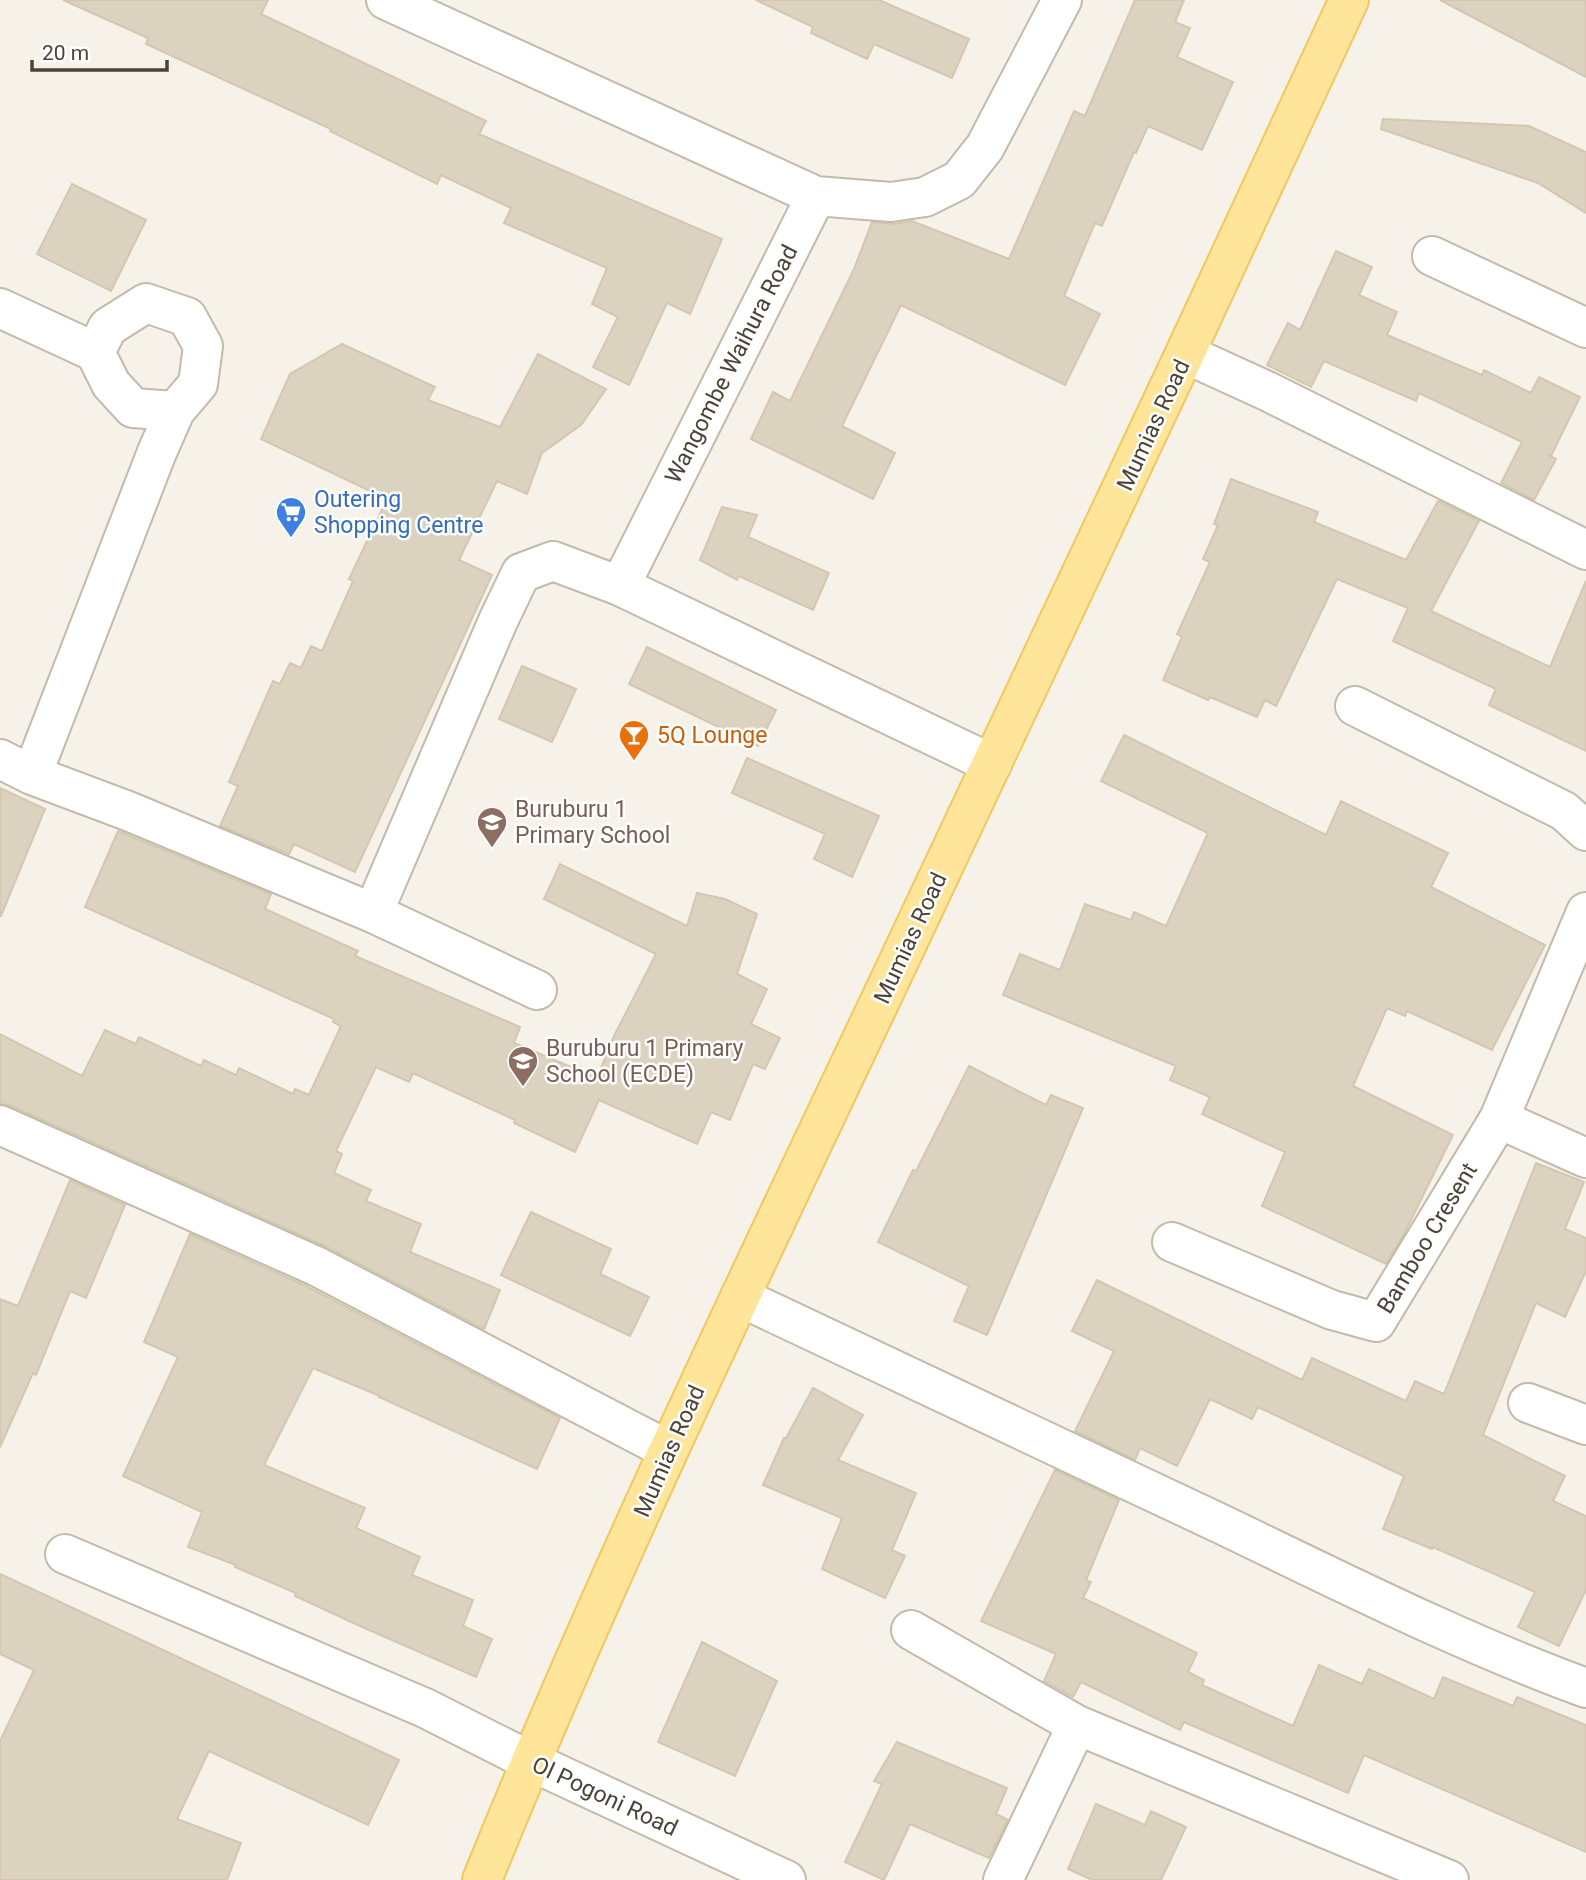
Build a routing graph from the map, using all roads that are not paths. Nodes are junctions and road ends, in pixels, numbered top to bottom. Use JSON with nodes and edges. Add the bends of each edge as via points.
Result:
{"nodes":[{"id":1,"x":387,"y":0,"type":"edge"},
{"id":2,"x":1062,"y":0,"type":"edge"},
{"id":3,"x":1349,"y":0,"type":"edge"},
{"id":4,"x":816,"y":196,"type":"junction"},
{"id":5,"x":1432,"y":256,"type":"dead end"},
{"id":6,"x":0,"y":308,"type":"edge"},
{"id":7,"x":1586,"y":328,"type":"edge"},
{"id":8,"x":95,"y":352,"type":"junction"},
{"id":9,"x":1186,"y":354,"type":"junction"},
{"id":10,"x":175,"y":411,"type":"junction"},
{"id":11,"x":1586,"y":550,"type":"edge"},
{"id":12,"x":620,"y":586,"type":"junction"},
{"id":13,"x":1355,"y":706,"type":"dead end"},
{"id":14,"x":992,"y":764,"type":"junction"},
{"id":15,"x":16,"y":767,"type":"edge"},
{"id":16,"x":1586,"y":831,"type":"edge"},
{"id":17,"x":1586,"y":912,"type":"edge"},
{"id":18,"x":373,"y":913,"type":"junction"},
{"id":19,"x":537,"y":990,"type":"dead end"},
{"id":20,"x":1499,"y":1119,"type":"junction"},
{"id":21,"x":0,"y":1125,"type":"edge"},
{"id":22,"x":1586,"y":1158,"type":"edge"},
{"id":23,"x":1172,"y":1242,"type":"dead end"},
{"id":24,"x":740,"y":1297,"type":"junction"},
{"id":25,"x":1528,"y":1403,"type":"dead end"},
{"id":26,"x":1586,"y":1425,"type":"edge"},
{"id":27,"x":668,"y":1450,"type":"junction"},
{"id":28,"x":65,"y":1554,"type":"dead end"},
{"id":29,"x":911,"y":1630,"type":"dead end"},
{"id":30,"x":1586,"y":1688,"type":"edge"},
{"id":31,"x":1077,"y":1725,"type":"junction"},
{"id":32,"x":530,"y":1761,"type":"junction"},
{"id":33,"x":482,"y":1880,"type":"edge"},
{"id":34,"x":786,"y":1880,"type":"edge"},
{"id":35,"x":1003,"y":1880,"type":"edge"},
{"id":36,"x":1449,"y":1880,"type":"edge"}],
"edges":[{"from":1,"to":4,"type":"street"},
{"from":2,"to":4,"type":"street","via":[[985,147],[959,180],[925,197],[891,202]]},
{"from":3,"to":9,"type":"main road","name":"Mumias Road"},
{"from":4,"to":12,"type":"street","name":"Wangombe Waihura Road"},
{"from":5,"to":7,"type":"street"},
{"from":6,"to":8,"type":"street"},
{"from":8,"to":10,"type":"street","via":[[111,384],[133,408]]},
{"from":8,"to":10,"type":"street","via":[[108,327],[146,303],[187,317],[203,346],[198,384]]},
{"from":9,"to":11,"type":"street"},
{"from":9,"to":14,"type":"main road","name":"Mumias Road"},
{"from":10,"to":15,"type":"street"},
{"from":12,"to":14,"type":"street"},
{"from":12,"to":18,"type":"street","via":[[553,561],[521,573]]},
{"from":13,"to":16,"type":"street","via":[[1564,811]]},
{"from":14,"to":24,"type":"main road","name":"Mumias Road"},
{"from":15,"to":18,"type":"street"},
{"from":17,"to":20,"type":"street"},
{"from":18,"to":19,"type":"street"},
{"from":20,"to":22,"type":"street"},
{"from":20,"to":23,"type":"street","name":"Bamboo Cresent","via":[[1376,1322],[1332,1310]]},
{"from":21,"to":27,"type":"street","via":[[316,1266]]},
{"from":24,"to":27,"type":"main road","name":"Mumias Road"},
{"from":24,"to":30,"type":"street","via":[[1345,1586]]},
{"from":25,"to":26,"type":"street"},
{"from":27,"to":32,"type":"main road","name":"Mumias Road"},
{"from":28,"to":32,"type":"street","name":"Ol Pogoni Road","via":[[425,1708]]},
{"from":29,"to":31,"type":"street"},
{"from":31,"to":35,"type":"street"},
{"from":31,"to":36,"type":"street"},
{"from":32,"to":33,"type":"main road","name":"Mumias Road"},
{"from":32,"to":34,"type":"street","name":"Ol Pogoni Road"}]}
